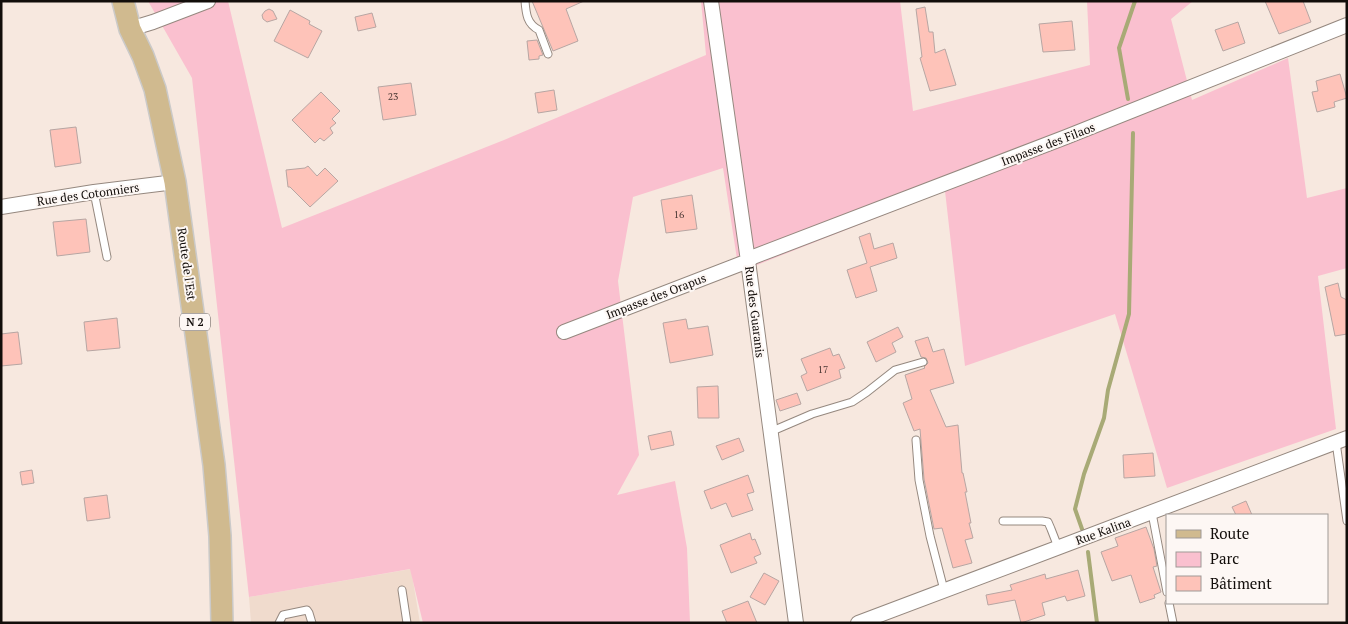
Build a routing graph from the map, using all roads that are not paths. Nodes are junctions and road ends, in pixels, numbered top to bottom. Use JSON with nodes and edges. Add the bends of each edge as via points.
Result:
{"nodes":[{"id":1,"x":123,"y":1,"type":"edge"},
{"id":2,"x":208,"y":1,"type":"edge"},
{"id":3,"x":525,"y":1,"type":"edge"},
{"id":4,"x":711,"y":1,"type":"edge"},
{"id":5,"x":1347,"y":25,"type":"edge"},
{"id":6,"x":130,"y":29,"type":"junction"},
{"id":7,"x":548,"y":54,"type":"dead end"},
{"id":8,"x":175,"y":182,"type":"junction"},
{"id":9,"x":94,"y":192,"type":"junction"},
{"id":10,"x":1,"y":207,"type":"edge"},
{"id":11,"x":107,"y":257,"type":"dead end"},
{"id":12,"x":748,"y":261,"type":"junction"},
{"id":13,"x":564,"y":332,"type":"dead end"},
{"id":14,"x":923,"y":362,"type":"dead end"},
{"id":15,"x":770,"y":432,"type":"junction"},
{"id":16,"x":916,"y":440,"type":"dead end"},
{"id":17,"x":1342,"y":440,"type":"edge"},
{"id":18,"x":1152,"y":513,"type":"junction"},
{"id":19,"x":1003,"y":521,"type":"dead end"},
{"id":20,"x":1347,"y":521,"type":"edge"},
{"id":21,"x":1058,"y":547,"type":"junction"},
{"id":22,"x":1166,"y":587,"type":"edge"},
{"id":23,"x":402,"y":590,"type":"dead end"},
{"id":24,"x":944,"y":590,"type":"junction"},
{"id":25,"x":1169,"y":604,"type":"edge"},
{"id":26,"x":222,"y":623,"type":"edge"},
{"id":27,"x":279,"y":623,"type":"edge"},
{"id":28,"x":312,"y":623,"type":"edge"},
{"id":29,"x":407,"y":623,"type":"edge"},
{"id":30,"x":796,"y":623,"type":"edge"},
{"id":31,"x":858,"y":623,"type":"edge"},
{"id":32,"x":1173,"y":623,"type":"edge"}],
"edges":[{"from":1,"to":6,"type":"main road","name":"Route de l'Est","number":"N 2"},
{"from":2,"to":6,"type":"street"},
{"from":3,"to":7,"type":"lane","via":[[529,22],[539,30]]},
{"from":4,"to":12,"type":"street","name":"Rue des Guaranis"},
{"from":5,"to":12,"type":"street","name":"Impasse des Filaos"},
{"from":6,"to":8,"type":"main road","name":"Route de l'Est","number":"N 2","via":[[155,89]]},
{"from":8,"to":9,"type":"street","name":"Rue des Cotonniers"},
{"from":8,"to":26,"type":"main road","name":"Route de l'Est","number":"N 2","via":[[214,465]]},
{"from":9,"to":10,"type":"street","name":"Rue des Cotonniers"},
{"from":9,"to":11,"type":"lane"},
{"from":12,"to":13,"type":"street","name":"Impasse des Orapus"},
{"from":12,"to":15,"type":"street","name":"Rue des Guaranis"},
{"from":14,"to":15,"type":"lane","via":[[896,370],[852,402]]},
{"from":15,"to":30,"type":"street","name":"Rue des Guaranis"},
{"from":16,"to":24,"type":"lane","via":[[919,480]]},
{"from":17,"to":18,"type":"street","name":"Rue Kalina"},
{"from":17,"to":20,"type":"lane"},
{"from":18,"to":21,"type":"street","name":"Rue Kalina"},
{"from":18,"to":22,"type":"lane"},
{"from":19,"to":21,"type":"lane","via":[[1048,522]]},
{"from":21,"to":24,"type":"street","name":"Rue Kalina"},
{"from":23,"to":29,"type":"lane"},
{"from":24,"to":31,"type":"street","name":"Rue Kalina"},
{"from":25,"to":32,"type":"lane"},
{"from":27,"to":28,"type":"lane","via":[[282,614],[307,610]]}]}
